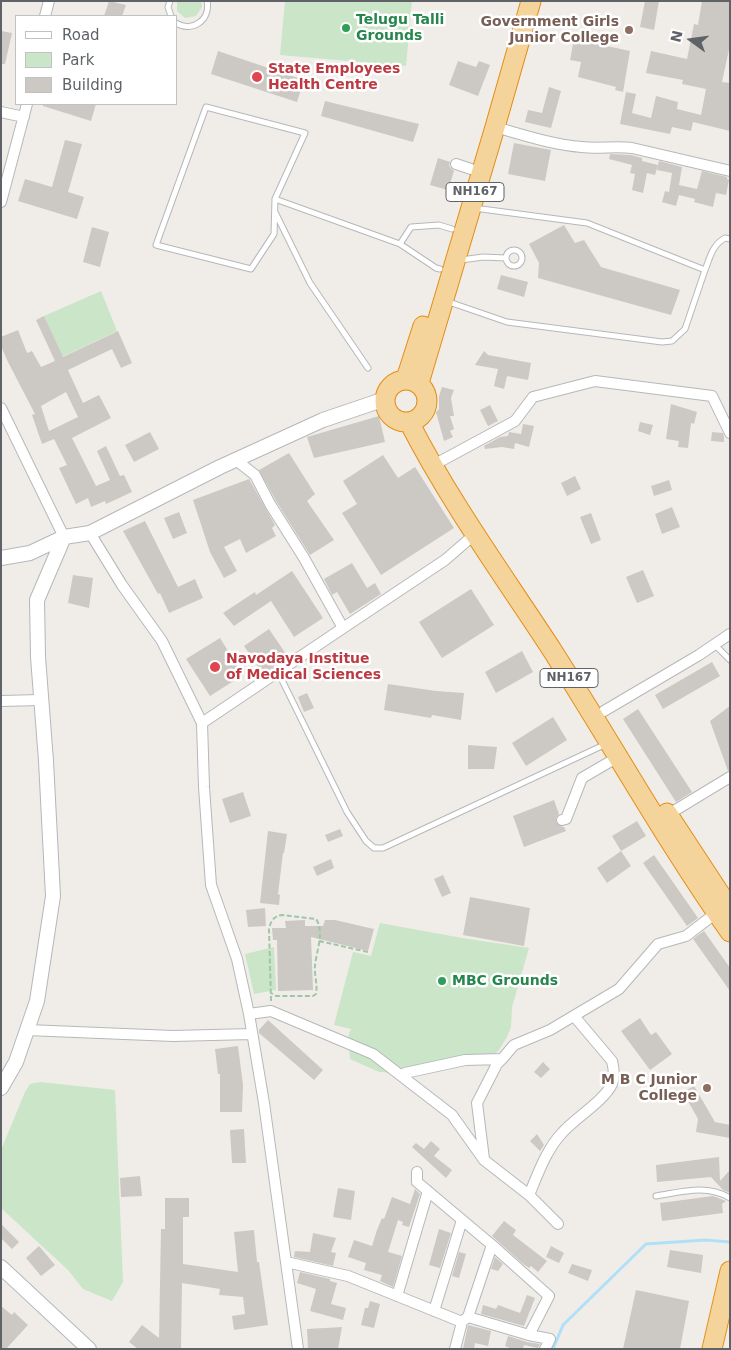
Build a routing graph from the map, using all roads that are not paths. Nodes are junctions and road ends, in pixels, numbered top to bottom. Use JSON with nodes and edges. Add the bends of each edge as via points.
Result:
{"nodes":[{"id":1,"x":49,"y":1,"type":"edge"},
{"id":2,"x":170,"y":1,"type":"edge"},
{"id":3,"x":207,"y":1,"type":"edge"},
{"id":4,"x":520,"y":1,"type":"edge"},
{"id":5,"x":531,"y":1,"type":"edge"},
{"id":6,"x":45,"y":15,"type":"edge"},
{"id":7,"x":171,"y":15,"type":"edge"},
{"id":8,"x":178,"y":23,"type":"edge"},
{"id":9,"x":27,"y":105,"type":"edge"},
{"id":10,"x":1,"y":112,"type":"edge"},
{"id":11,"x":24,"y":117,"type":"junction"},
{"id":12,"x":495,"y":127,"type":"junction"},
{"id":13,"x":730,"y":171,"type":"edge"},
{"id":14,"x":275,"y":199,"type":"junction"},
{"id":15,"x":1,"y":202,"type":"edge"},
{"id":16,"x":471,"y":207,"type":"junction"},
{"id":17,"x":275,"y":211,"type":"junction"},
{"id":18,"x":452,"y":229,"type":"junction"},
{"id":19,"x":730,"y":239,"type":"edge"},
{"id":20,"x":400,"y":244,"type":"junction"},
{"id":21,"x":506,"y":258,"type":"dead end"},
{"id":22,"x":448,"y":265,"type":"junction"},
{"id":23,"x":705,"y":270,"type":"junction"},
{"id":24,"x":443,"y":300,"type":"junction"},
{"id":25,"x":368,"y":368,"type":"dead end"},
{"id":26,"x":412,"y":381,"type":"junction"},
{"id":27,"x":385,"y":399,"type":"junction"},
{"id":28,"x":1,"y":408,"type":"edge"},
{"id":29,"x":414,"y":421,"type":"junction"},
{"id":30,"x":730,"y":433,"type":"edge"},
{"id":31,"x":236,"y":460,"type":"junction"},
{"id":32,"x":442,"y":460,"type":"junction"},
{"id":33,"x":90,"y":533,"type":"junction"},
{"id":34,"x":475,"y":534,"type":"junction"},
{"id":35,"x":64,"y":537,"type":"junction"},
{"id":36,"x":1,"y":558,"type":"edge"},
{"id":37,"x":343,"y":628,"type":"junction"},
{"id":38,"x":730,"y":634,"type":"edge"},
{"id":39,"x":714,"y":644,"type":"junction"},
{"id":40,"x":730,"y":660,"type":"edge"},
{"id":41,"x":278,"y":672,"type":"junction"},
{"id":42,"x":41,"y":700,"type":"junction"},
{"id":43,"x":1,"y":701,"type":"edge"},
{"id":44,"x":604,"y":711,"type":"junction"},
{"id":45,"x":202,"y":723,"type":"junction"},
{"id":46,"x":613,"y":750,"type":"junction"},
{"id":47,"x":730,"y":777,"type":"edge"},
{"id":48,"x":668,"y":814,"type":"junction"},
{"id":49,"x":562,"y":820,"type":"dead end"},
{"id":50,"x":723,"y":911,"type":"edge"},
{"id":51,"x":730,"y":932,"type":"edge"},
{"id":52,"x":249,"y":1014,"type":"junction"},
{"id":53,"x":574,"y":1016,"type":"junction"},
{"id":54,"x":27,"y":1030,"type":"junction"},
{"id":55,"x":252,"y":1034,"type":"junction"},
{"id":56,"x":502,"y":1059,"type":"junction"},
{"id":57,"x":405,"y":1073,"type":"dead end"},
{"id":58,"x":1,"y":1088,"type":"edge"},
{"id":59,"x":484,"y":1160,"type":"junction"},
{"id":60,"x":417,"y":1172,"type":"dead end"},
{"id":61,"x":428,"y":1191,"type":"junction"},
{"id":62,"x":529,"y":1195,"type":"junction"},
{"id":63,"x":656,"y":1196,"type":"dead end"},
{"id":64,"x":730,"y":1198,"type":"edge"},
{"id":65,"x":462,"y":1220,"type":"junction"},
{"id":66,"x":558,"y":1224,"type":"dead end"},
{"id":67,"x":492,"y":1245,"type":"junction"},
{"id":68,"x":286,"y":1262,"type":"junction"},
{"id":69,"x":1,"y":1267,"type":"edge"},
{"id":70,"x":730,"y":1271,"type":"edge"},
{"id":71,"x":397,"y":1296,"type":"junction"},
{"id":72,"x":727,"y":1296,"type":"edge"},
{"id":73,"x":434,"y":1311,"type":"junction"},
{"id":74,"x":465,"y":1319,"type":"junction"},
{"id":75,"x":529,"y":1335,"type":"junction"},
{"id":76,"x":88,"y":1349,"type":"edge"},
{"id":77,"x":298,"y":1349,"type":"edge"},
{"id":78,"x":455,"y":1349,"type":"edge"},
{"id":79,"x":545,"y":1349,"type":"edge"},
{"id":80,"x":712,"y":1349,"type":"edge"}],
"edges":[{"from":1,"to":6,"type":"street"},
{"from":2,"to":7,"type":"lane"},
{"from":3,"to":8,"type":"lane","via":[[207,15],[202,21],[188,27]]},
{"from":4,"to":18,"type":"highway","number":"NH167","via":[[464,166]]},
{"from":5,"to":12,"type":"highway","number":"NH167"},
{"from":9,"to":11,"type":"street"},
{"from":10,"to":11,"type":"street"},
{"from":11,"to":15,"type":"street"},
{"from":12,"to":13,"type":"street","via":[[580,147],[632,148]]},
{"from":12,"to":16,"type":"highway","number":"NH167"},
{"from":14,"to":17,"type":"lane"},
{"from":14,"to":17,"type":"lane","via":[[305,133],[206,107],[156,245],[251,269],[274,234]]},
{"from":14,"to":20,"type":"lane"},
{"from":16,"to":22,"type":"highway","number":"NH167"},
{"from":16,"to":23,"type":"lane","via":[[587,223]]},
{"from":17,"to":25,"type":"lane","via":[[310,283]]},
{"from":18,"to":20,"type":"lane","via":[[439,225],[411,227]]},
{"from":18,"to":22,"type":"highway","number":"NH167"},
{"from":19,"to":23,"type":"lane","via":[[718,242]]},
{"from":20,"to":22,"type":"lane","via":[[436,268]]},
{"from":21,"to":22,"type":"lane","via":[[483,257]]},
{"from":22,"to":24,"type":"highway","number":"NH167"},
{"from":22,"to":26,"type":"highway","number":"NH167"},
{"from":23,"to":24,"type":"lane","via":[[684,329],[672,341],[507,322]]},
{"from":24,"to":26,"type":"highway","number":"NH167"},
{"from":26,"to":27,"type":"highway","via":[[394,383]]},
{"from":26,"to":29,"type":"highway","via":[[424,388],[428,401],[423,414]]},
{"from":27,"to":29,"type":"highway","via":[[392,417]]},
{"from":27,"to":31,"type":"street","via":[[323,420]]},
{"from":28,"to":35,"type":"street"},
{"from":29,"to":32,"type":"highway","number":"NH167"},
{"from":29,"to":34,"type":"highway","number":"NH167","via":[[424,452]]},
{"from":30,"to":32,"type":"street","via":[[712,396],[595,381],[533,397],[515,421]]},
{"from":31,"to":33,"type":"street"},
{"from":31,"to":37,"type":"street","via":[[255,475]]},
{"from":32,"to":44,"type":"highway","number":"NH167"},
{"from":33,"to":35,"type":"street"},
{"from":33,"to":45,"type":"street","via":[[162,641]]},
{"from":34,"to":37,"type":"street","via":[[444,560]]},
{"from":34,"to":46,"type":"highway","number":"NH167"},
{"from":35,"to":36,"type":"street","via":[[30,553]]},
{"from":35,"to":42,"type":"street","via":[[37,600]]},
{"from":37,"to":41,"type":"street"},
{"from":38,"to":39,"type":"street"},
{"from":39,"to":40,"type":"lane"},
{"from":39,"to":44,"type":"street"},
{"from":41,"to":45,"type":"street"},
{"from":41,"to":46,"type":"lane","via":[[347,812],[366,842],[374,848],[383,848],[600,745]]},
{"from":42,"to":43,"type":"street"},
{"from":42,"to":54,"type":"street","via":[[53,896],[37,1000]]},
{"from":44,"to":48,"type":"highway","number":"NH167"},
{"from":45,"to":52,"type":"street","via":[[211,885],[238,959]]},
{"from":46,"to":49,"type":"street","via":[[582,778],[566,819]]},
{"from":46,"to":50,"type":"highway","number":"NH167"},
{"from":47,"to":48,"type":"street"},
{"from":48,"to":50,"type":"highway","number":"NH167"},
{"from":50,"to":51,"type":"highway","number":"NH167"},
{"from":50,"to":53,"type":"street","via":[[686,936],[658,944],[619,989]]},
{"from":52,"to":55,"type":"street"},
{"from":52,"to":59,"type":"street","via":[[271,1011],[373,1054],[452,1115]]},
{"from":53,"to":56,"type":"street","via":[[514,1045]]},
{"from":53,"to":62,"type":"street","via":[[612,1061],[612,1084],[562,1133],[548,1153]]},
{"from":54,"to":55,"type":"street","via":[[172,1036]]},
{"from":54,"to":58,"type":"street","via":[[16,1062]]},
{"from":55,"to":68,"type":"street"},
{"from":56,"to":57,"type":"street","via":[[465,1060]]},
{"from":56,"to":59,"type":"street","via":[[478,1103]]},
{"from":59,"to":62,"type":"street"},
{"from":60,"to":61,"type":"street","via":[[417,1182]]},
{"from":61,"to":65,"type":"street"},
{"from":61,"to":71,"type":"street"},
{"from":62,"to":66,"type":"street"},
{"from":63,"to":64,"type":"lane","via":[[701,1189]]},
{"from":65,"to":67,"type":"street"},
{"from":65,"to":73,"type":"street"},
{"from":67,"to":74,"type":"street"},
{"from":67,"to":75,"type":"street","via":[[550,1296]]},
{"from":68,"to":71,"type":"street","via":[[348,1276]]},
{"from":68,"to":77,"type":"street"},
{"from":69,"to":76,"type":"street"},
{"from":70,"to":72,"type":"highway"},
{"from":71,"to":73,"type":"street"},
{"from":72,"to":80,"type":"highway"},
{"from":73,"to":74,"type":"street"},
{"from":74,"to":75,"type":"street"},
{"from":74,"to":78,"type":"street"},
{"from":75,"to":79,"type":"street","via":[[550,1339]]}]}
